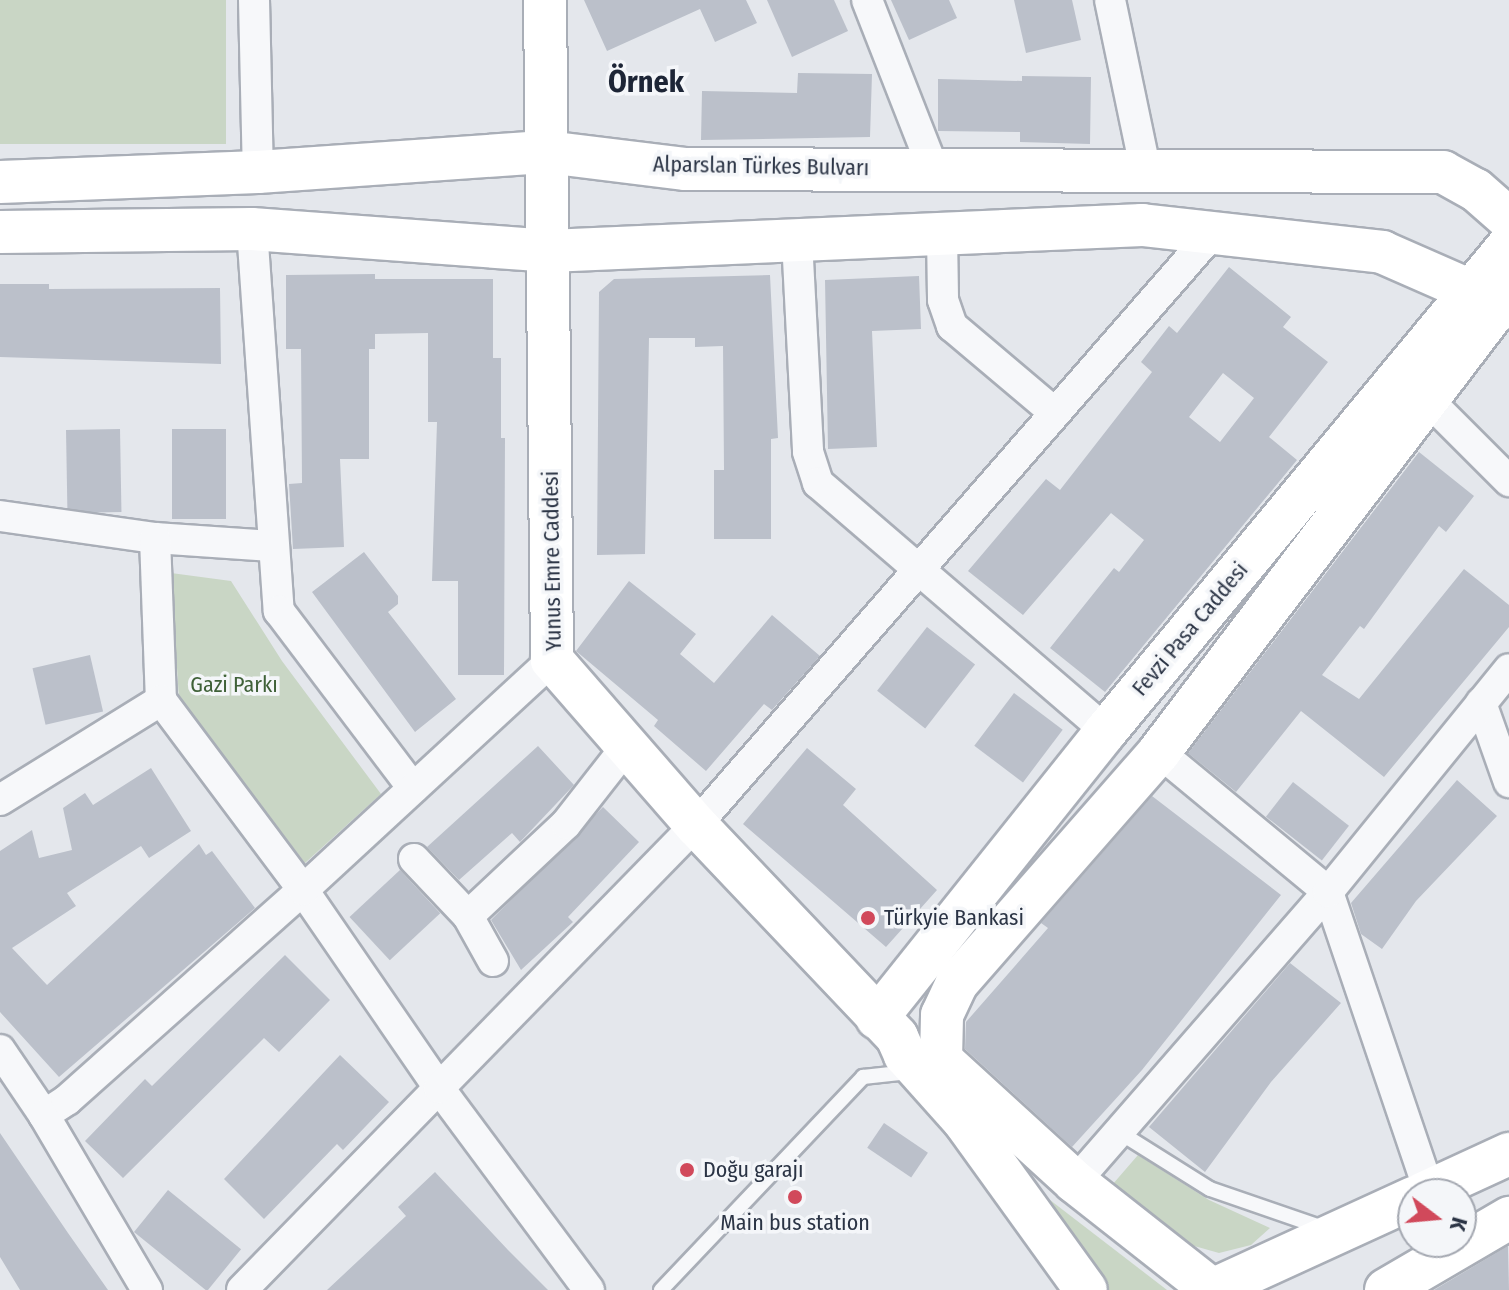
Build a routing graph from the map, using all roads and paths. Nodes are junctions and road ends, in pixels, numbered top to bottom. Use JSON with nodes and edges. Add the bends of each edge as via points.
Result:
{"nodes":[{"id":1,"x":254,"y":0,"type":"edge"},
{"id":2,"x":545,"y":0,"type":"edge"},
{"id":3,"x":867,"y":0,"type":"edge"},
{"id":4,"x":1110,"y":0,"type":"edge"},
{"id":5,"x":547,"y":152,"type":"junction"},
{"id":6,"x":933,"y":168,"type":"junction"},
{"id":7,"x":1145,"y":168,"type":"junction"},
{"id":8,"x":258,"y":172,"type":"junction"},
{"id":9,"x":0,"y":182,"type":"edge"},
{"id":10,"x":1509,"y":219,"type":"edge"},
{"id":11,"x":252,"y":229,"type":"junction"},
{"id":12,"x":1216,"y":229,"type":"junction"},
{"id":13,"x":0,"y":232,"type":"edge"},
{"id":14,"x":942,"y":234,"type":"junction"},
{"id":15,"x":797,"y":240,"type":"junction"},
{"id":16,"x":1509,"y":245,"type":"edge"},
{"id":17,"x":549,"y":251,"type":"junction"},
{"id":18,"x":1492,"y":299,"type":"edge"},
{"id":19,"x":1428,"y":400,"type":"junction"},
{"id":20,"x":1055,"y":413,"type":"junction"},
{"id":21,"x":1509,"y":481,"type":"edge"},
{"id":22,"x":0,"y":516,"type":"edge"},
{"id":23,"x":155,"y":538,"type":"junction"},
{"id":24,"x":272,"y":546,"type":"junction"},
{"id":25,"x":919,"y":568,"type":"junction"},
{"id":26,"x":552,"y":660,"type":"junction"},
{"id":27,"x":1509,"y":669,"type":"edge"},
{"id":28,"x":161,"y":700,"type":"junction"},
{"id":29,"x":1481,"y":703,"type":"junction"},
{"id":30,"x":1106,"y":731,"type":"junction"},
{"id":31,"x":627,"y":746,"type":"junction"},
{"id":32,"x":1159,"y":752,"type":"junction"},
{"id":33,"x":1509,"y":782,"type":"edge"},
{"id":34,"x":413,"y":788,"type":"junction"},
{"id":35,"x":0,"y":800,"type":"edge"},
{"id":36,"x":696,"y":825,"type":"junction"},
{"id":37,"x":414,"y":859,"type":"dead end"},
{"id":38,"x":303,"y":890,"type":"junction"},
{"id":39,"x":1328,"y":892,"type":"junction"},
{"id":40,"x":468,"y":916,"type":"junction"},
{"id":41,"x":493,"y":961,"type":"dead end"},
{"id":42,"x":908,"y":1046,"type":"junction"},
{"id":43,"x":0,"y":1050,"type":"edge"},
{"id":44,"x":439,"y":1088,"type":"junction"},
{"id":45,"x":44,"y":1115,"type":"junction"},
{"id":46,"x":1119,"y":1132,"type":"junction"},
{"id":47,"x":1509,"y":1154,"type":"edge"},
{"id":48,"x":1416,"y":1178,"type":"edge"},
{"id":49,"x":1456,"y":1178,"type":"edge"},
{"id":50,"x":1075,"y":1182,"type":"junction"},
{"id":51,"x":1397,"y":1205,"type":"edge"},
{"id":52,"x":1509,"y":1218,"type":"edge"},
{"id":53,"x":1338,"y":1232,"type":"junction"},
{"id":54,"x":147,"y":1290,"type":"edge"},
{"id":55,"x":242,"y":1290,"type":"edge"},
{"id":56,"x":589,"y":1290,"type":"edge"},
{"id":57,"x":661,"y":1290,"type":"edge"},
{"id":58,"x":1086,"y":1290,"type":"edge"},
{"id":59,"x":1212,"y":1290,"type":"edge"},
{"id":60,"x":1386,"y":1290,"type":"edge"}],
"edges":[{"from":1,"to":8,"type":"street"},
{"from":2,"to":5,"type":"street","name":"Yunus Emre Caddesi"},
{"from":3,"to":6,"type":"street"},
{"from":4,"to":7,"type":"street"},
{"from":5,"to":6,"type":"street","name":"Alparslan Türkes Bulvarı","via":[[686,169]]},
{"from":5,"to":8,"type":"street","name":"Alparslan Türkes Bulvarı"},
{"from":5,"to":17,"type":"street","name":"Yunus Emre Caddesi"},
{"from":6,"to":7,"type":"street","name":"Alparslan Türkes Bulvarı"},
{"from":7,"to":10,"type":"street","name":"Alparslan Türkes Bulvarı","via":[[1443,172],[1476,190]]},
{"from":8,"to":9,"type":"street","name":"Alparslan Türkes Bulvarı"},
{"from":11,"to":13,"type":"street"},
{"from":11,"to":17,"type":"street"},
{"from":11,"to":24,"type":"street"},
{"from":12,"to":14,"type":"street","via":[[1142,225]]},
{"from":12,"to":18,"type":"street","via":[[1382,252]]},
{"from":12,"to":20,"type":"street"},
{"from":14,"to":15,"type":"street"},
{"from":14,"to":20,"type":"street","via":[[943,300],[952,326]]},
{"from":15,"to":17,"type":"street"},
{"from":15,"to":25,"type":"street","via":[[808,452],[818,483]]},
{"from":16,"to":18,"type":"street","name":"Fevzi Pasa Caddesi"},
{"from":17,"to":26,"type":"street","name":"Yunus Emre Caddesi"},
{"from":18,"to":19,"type":"street","name":"Fevzi Pasa Caddesi"},
{"from":18,"to":30,"type":"street","name":"Fevzi Pasa Caddesi"},
{"from":19,"to":21,"type":"street"},
{"from":19,"to":32,"type":"street","name":"Fevzi Pasa Caddesi"},
{"from":20,"to":25,"type":"street"},
{"from":22,"to":23,"type":"street"},
{"from":23,"to":24,"type":"street"},
{"from":23,"to":28,"type":"street"},
{"from":24,"to":34,"type":"street","via":[[279,611]]},
{"from":25,"to":30,"type":"street"},
{"from":25,"to":36,"type":"street"},
{"from":26,"to":31,"type":"street","name":"Yunus Emre Caddesi"},
{"from":26,"to":34,"type":"street"},
{"from":27,"to":29,"type":"street"},
{"from":28,"to":35,"type":"street"},
{"from":28,"to":38,"type":"street"},
{"from":29,"to":33,"type":"street"},
{"from":29,"to":39,"type":"street"},
{"from":30,"to":42,"type":"street","name":"Fevzi Pasa Caddesi"},
{"from":31,"to":36,"type":"street","name":"Yunus Emre Caddesi"},
{"from":31,"to":40,"type":"street","via":[[566,824]]},
{"from":32,"to":39,"type":"street"},
{"from":32,"to":42,"type":"street","name":"Fevzi Pasa Caddesi","via":[[957,983],[942,1015]]},
{"from":34,"to":38,"type":"street"},
{"from":36,"to":42,"type":"street","name":"Yunus Emre Caddesi"},
{"from":36,"to":44,"type":"street"},
{"from":37,"to":40,"type":"street"},
{"from":38,"to":44,"type":"street"},
{"from":38,"to":45,"type":"street"},
{"from":39,"to":46,"type":"street"},
{"from":39,"to":48,"type":"street"},
{"from":40,"to":41,"type":"street"},
{"from":42,"to":50,"type":"street"},
{"from":42,"to":57,"type":"lane","via":[[863,1077]]},
{"from":42,"to":58,"type":"street"},
{"from":43,"to":45,"type":"street"},
{"from":44,"to":55,"type":"street"},
{"from":44,"to":56,"type":"street"},
{"from":45,"to":54,"type":"street"},
{"from":46,"to":50,"type":"street"},
{"from":46,"to":53,"type":"lane","via":[[1210,1189]]},
{"from":47,"to":49,"type":"street"},
{"from":50,"to":59,"type":"street"},
{"from":51,"to":53,"type":"street"},
{"from":52,"to":60,"type":"street"},
{"from":53,"to":59,"type":"street"}]}
